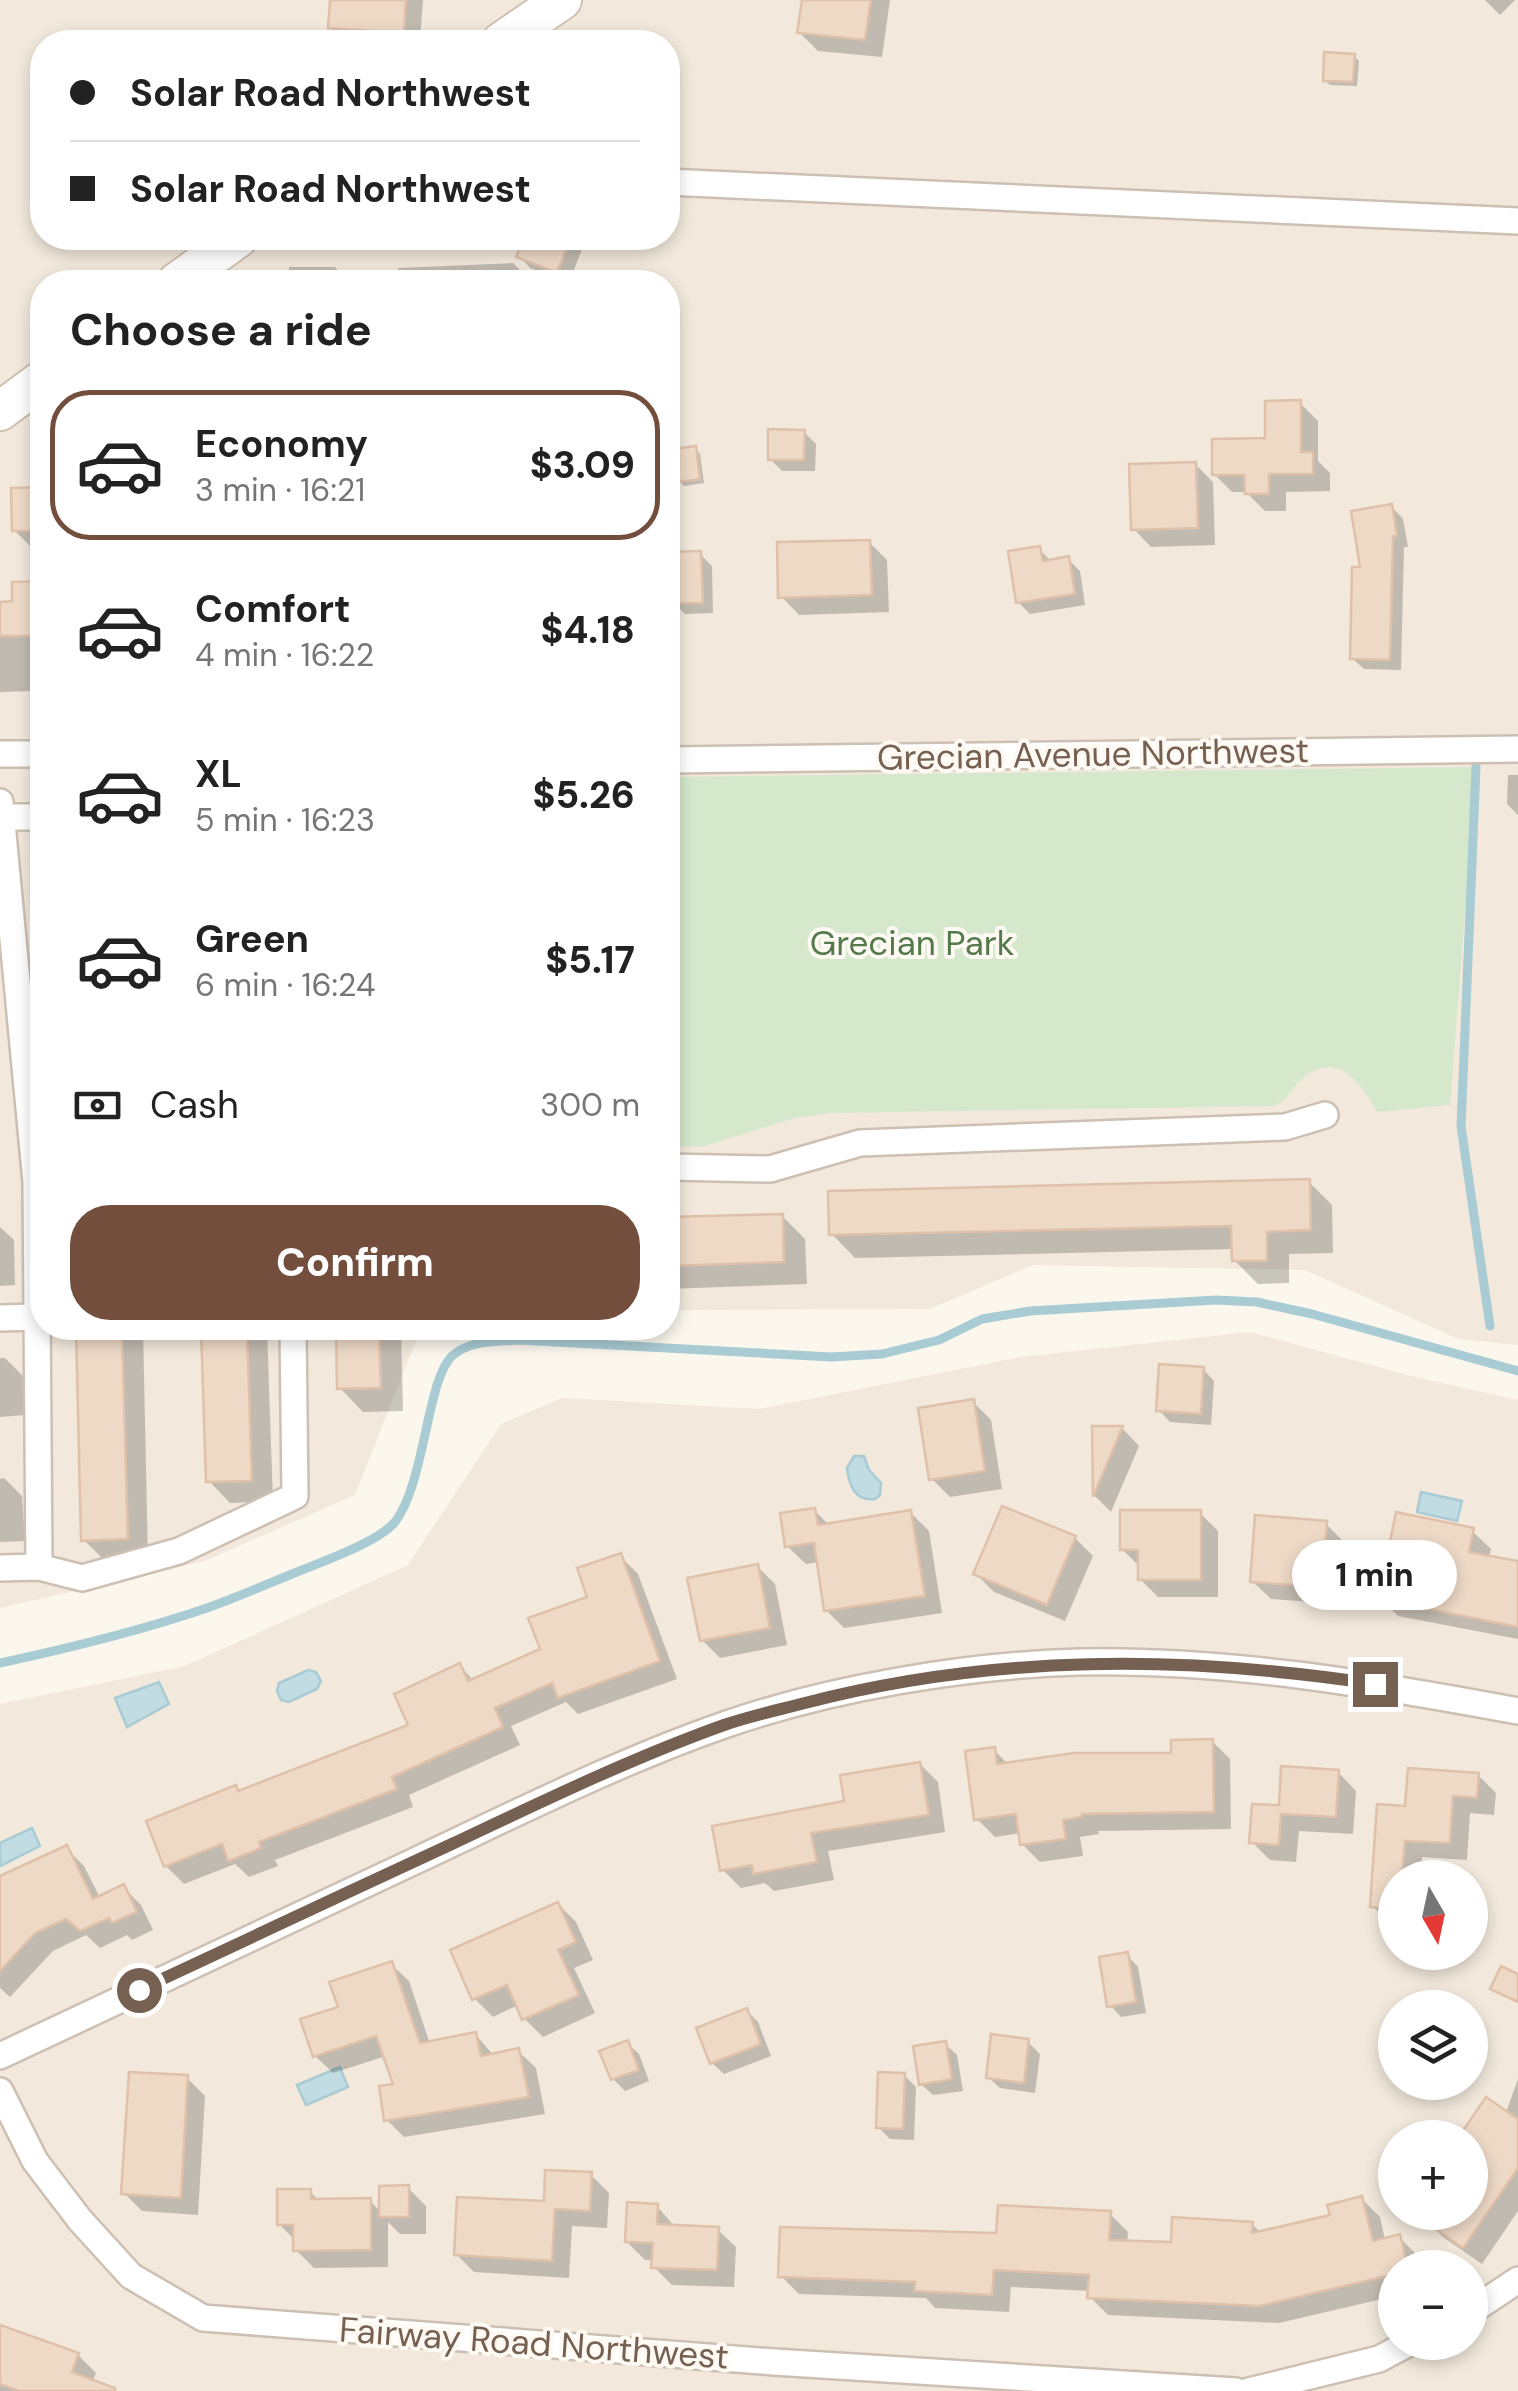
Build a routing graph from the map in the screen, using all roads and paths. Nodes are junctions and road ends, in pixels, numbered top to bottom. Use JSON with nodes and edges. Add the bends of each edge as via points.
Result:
{"nodes":[{"id":1,"x":562,"y":0,"type":"edge"},
{"id":2,"x":518,"y":30,"type":"edge"},
{"id":3,"x":680,"y":183,"type":"edge"},
{"id":4,"x":1518,"y":221,"type":"edge"},
{"id":5,"x":222,"y":250,"type":"edge"},
{"id":6,"x":194,"y":270,"type":"edge"},
{"id":7,"x":30,"y":389,"type":"edge"},
{"id":8,"x":0,"y":411,"type":"edge"},
{"id":9,"x":1518,"y":749,"type":"edge"},
{"id":10,"x":0,"y":754,"type":"edge"},
{"id":11,"x":30,"y":754,"type":"edge"},
{"id":12,"x":680,"y":760,"type":"edge"},
{"id":13,"x":1,"y":810,"type":"edge"},
{"id":14,"x":30,"y":814,"type":"edge"},
{"id":15,"x":30,"y":1094,"type":"edge"},
{"id":16,"x":1324,"y":1115,"type":"dead end"},
{"id":17,"x":680,"y":1167,"type":"edge"},
{"id":18,"x":30,"y":1317,"type":"edge"},
{"id":19,"x":0,"y":1318,"type":"edge"},
{"id":20,"x":36,"y":1340,"type":"edge"},
{"id":21,"x":294,"y":1340,"type":"edge"},
{"id":22,"x":39,"y":1567,"type":"junction"},
{"id":23,"x":0,"y":1568,"type":"edge"},
{"id":24,"x":1518,"y":1711,"type":"edge"},
{"id":25,"x":0,"y":2056,"type":"edge"},
{"id":26,"x":0,"y":2090,"type":"edge"},
{"id":27,"x":1518,"y":2280,"type":"edge"},
{"id":28,"x":1488,"y":2300,"type":"edge"},
{"id":29,"x":1378,"y":2358,"type":"edge"},
{"id":30,"x":1236,"y":2391,"type":"edge"},
{"id":31,"x":1250,"y":2391,"type":"edge"}],
"edges":[{"from":1,"to":2,"type":"street"},
{"from":3,"to":4,"type":"street"},
{"from":5,"to":6,"type":"street"},
{"from":7,"to":8,"type":"street"},
{"from":9,"to":12,"type":"street","name":"Grecian Avenue Northwest"},
{"from":10,"to":11,"type":"street"},
{"from":13,"to":14,"type":"street"},
{"from":13,"to":15,"type":"street"},
{"from":16,"to":17,"type":"street","via":[[1285,1127],[860,1143],[770,1169]]},
{"from":18,"to":19,"type":"street"},
{"from":20,"to":22,"type":"street"},
{"from":21,"to":22,"type":"street","via":[[295,1496],[179,1550],[82,1578]]},
{"from":22,"to":23,"type":"street"},
{"from":24,"to":25,"type":"street","via":[[1290,1672],[1185,1664],[1022,1666],[853,1690],[727,1724],[616,1767]]},
{"from":26,"to":30,"type":"street","name":"Fairway Road Northwest","via":[[35,2162],[92,2234],[130,2276],[203,2318]]},
{"from":27,"to":28,"type":"street"},
{"from":29,"to":31,"type":"street"}]}
